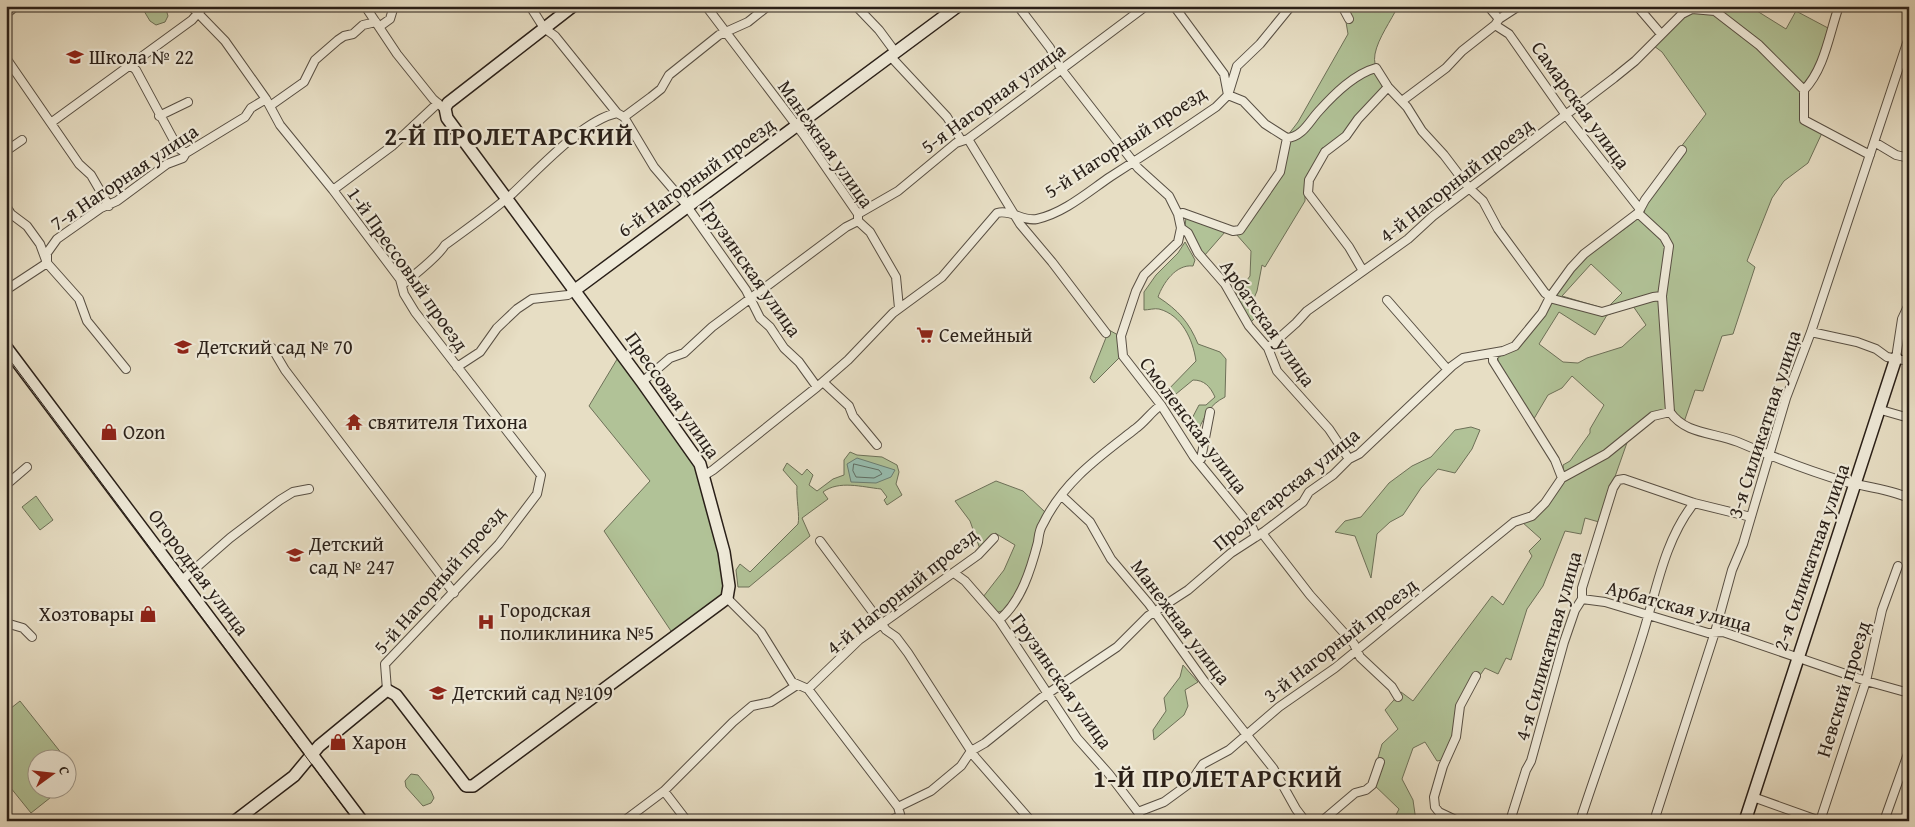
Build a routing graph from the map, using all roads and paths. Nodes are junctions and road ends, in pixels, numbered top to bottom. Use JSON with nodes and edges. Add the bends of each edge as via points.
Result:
{"nodes":[{"id":1,"x":16,"y":6,"type":"edge"},
{"id":2,"x":191,"y":6,"type":"edge"},
{"id":3,"x":204,"y":6,"type":"edge"},
{"id":4,"x":365,"y":6,"type":"edge"},
{"id":5,"x":394,"y":6,"type":"edge"},
{"id":6,"x":530,"y":6,"type":"edge"},
{"id":7,"x":573,"y":6,"type":"edge"},
{"id":8,"x":706,"y":6,"type":"edge"},
{"id":9,"x":768,"y":6,"type":"edge"},
{"id":10,"x":856,"y":6,"type":"edge"},
{"id":11,"x":958,"y":6,"type":"edge"},
{"id":12,"x":1018,"y":6,"type":"edge"},
{"id":13,"x":1146,"y":6,"type":"edge"},
{"id":14,"x":1174,"y":6,"type":"edge"},
{"id":15,"x":1291,"y":6,"type":"edge"},
{"id":16,"x":1342,"y":6,"type":"edge"},
{"id":17,"x":1488,"y":6,"type":"edge"},
{"id":18,"x":1519,"y":6,"type":"edge"},
{"id":19,"x":1637,"y":6,"type":"edge"},
{"id":20,"x":1839,"y":6,"type":"edge"},
{"id":21,"x":198,"y":13,"type":"junction"},
{"id":22,"x":6,"y":14,"type":"edge"},
{"id":23,"x":1349,"y":19,"type":"dead end"},
{"id":24,"x":1497,"y":22,"type":"junction"},
{"id":25,"x":378,"y":24,"type":"junction"},
{"id":26,"x":544,"y":28,"type":"junction"},
{"id":27,"x":726,"y":32,"type":"junction"},
{"id":28,"x":1661,"y":34,"type":"junction"},
{"id":29,"x":1909,"y":38,"type":"edge"},
{"id":30,"x":893,"y":55,"type":"junction"},
{"id":31,"x":6,"y":58,"type":"edge"},
{"id":32,"x":130,"y":66,"type":"junction"},
{"id":33,"x":1061,"y":70,"type":"junction"},
{"id":34,"x":1388,"y":87,"type":"junction"},
{"id":35,"x":1804,"y":90,"type":"junction"},
{"id":36,"x":1228,"y":95,"type":"junction"},
{"id":37,"x":1402,"y":101,"type":"junction"},
{"id":38,"x":188,"y":102,"type":"dead end"},
{"id":39,"x":268,"y":103,"type":"junction"},
{"id":40,"x":441,"y":106,"type":"junction"},
{"id":41,"x":1565,"y":114,"type":"junction"},
{"id":42,"x":621,"y":115,"type":"junction"},
{"id":43,"x":159,"y":116,"type":"junction"},
{"id":44,"x":52,"y":122,"type":"junction"},
{"id":45,"x":797,"y":126,"type":"junction"},
{"id":46,"x":1287,"y":138,"type":"junction"},
{"id":47,"x":22,"y":140,"type":"dead end"},
{"id":48,"x":964,"y":140,"type":"junction"},
{"id":49,"x":1876,"y":143,"type":"junction"},
{"id":50,"x":1682,"y":150,"type":"dead end"},
{"id":51,"x":6,"y":151,"type":"edge"},
{"id":52,"x":186,"y":153,"type":"junction"},
{"id":53,"x":1870,"y":155,"type":"junction"},
{"id":54,"x":1909,"y":158,"type":"edge"},
{"id":55,"x":1135,"y":162,"type":"junction"},
{"id":56,"x":1469,"y":188,"type":"junction"},
{"id":57,"x":333,"y":190,"type":"junction"},
{"id":58,"x":505,"y":200,"type":"junction"},
{"id":59,"x":6,"y":206,"type":"edge"},
{"id":60,"x":109,"y":206,"type":"junction"},
{"id":61,"x":687,"y":207,"type":"junction"},
{"id":62,"x":1639,"y":210,"type":"junction"},
{"id":63,"x":1178,"y":214,"type":"junction"},
{"id":64,"x":1017,"y":216,"type":"junction"},
{"id":65,"x":858,"y":217,"type":"junction"},
{"id":66,"x":1181,"y":228,"type":"junction"},
{"id":67,"x":47,"y":263,"type":"junction"},
{"id":68,"x":1363,"y":271,"type":"junction"},
{"id":69,"x":402,"y":285,"type":"junction"},
{"id":70,"x":9,"y":288,"type":"dead end"},
{"id":71,"x":575,"y":290,"type":"junction"},
{"id":72,"x":1662,"y":296,"type":"junction"},
{"id":73,"x":1550,"y":297,"type":"junction"},
{"id":74,"x":751,"y":300,"type":"junction"},
{"id":75,"x":1387,"y":300,"type":"dead end"},
{"id":76,"x":1909,"y":304,"type":"edge"},
{"id":77,"x":899,"y":308,"type":"junction"},
{"id":78,"x":1812,"y":332,"type":"junction"},
{"id":79,"x":1106,"y":333,"type":"dead end"},
{"id":80,"x":6,"y":347,"type":"edge"},
{"id":81,"x":272,"y":348,"type":"dead end"},
{"id":82,"x":1268,"y":348,"type":"junction"},
{"id":83,"x":1493,"y":353,"type":"junction"},
{"id":84,"x":1896,"y":358,"type":"junction"},
{"id":85,"x":1909,"y":361,"type":"edge"},
{"id":86,"x":457,"y":368,"type":"junction"},
{"id":87,"x":126,"y":369,"type":"dead end"},
{"id":88,"x":1448,"y":370,"type":"junction"},
{"id":89,"x":642,"y":382,"type":"junction"},
{"id":90,"x":820,"y":384,"type":"junction"},
{"id":91,"x":1160,"y":405,"type":"junction"},
{"id":92,"x":1881,"y":410,"type":"junction"},
{"id":93,"x":1210,"y":412,"type":"dead end"},
{"id":94,"x":1670,"y":412,"type":"junction"},
{"id":95,"x":1909,"y":418,"type":"edge"},
{"id":96,"x":877,"y":445,"type":"dead end"},
{"id":97,"x":1768,"y":455,"type":"junction"},
{"id":98,"x":1349,"y":459,"type":"junction"},
{"id":99,"x":1198,"y":462,"type":"junction"},
{"id":100,"x":27,"y":467,"type":"dead end"},
{"id":101,"x":705,"y":475,"type":"junction"},
{"id":102,"x":1562,"y":478,"type":"junction"},
{"id":103,"x":540,"y":480,"type":"joint"},
{"id":104,"x":1856,"y":484,"type":"junction"},
{"id":105,"x":6,"y":485,"type":"edge"},
{"id":106,"x":309,"y":489,"type":"dead end"},
{"id":107,"x":1062,"y":496,"type":"junction"},
{"id":108,"x":1909,"y":498,"type":"edge"},
{"id":109,"x":1694,"y":503,"type":"junction"},
{"id":110,"x":1751,"y":516,"type":"junction"},
{"id":111,"x":1259,"y":535,"type":"junction"},
{"id":112,"x":994,"y":538,"type":"dead end"},
{"id":113,"x":820,"y":541,"type":"dead end"},
{"id":114,"x":1898,"y":566,"type":"dead end"},
{"id":115,"x":954,"y":573,"type":"junction"},
{"id":116,"x":182,"y":580,"type":"junction"},
{"id":117,"x":454,"y":592,"type":"junction"},
{"id":118,"x":727,"y":598,"type":"junction"},
{"id":119,"x":1582,"y":599,"type":"junction"},
{"id":120,"x":1153,"y":611,"type":"junction"},
{"id":121,"x":1648,"y":616,"type":"junction"},
{"id":122,"x":999,"y":620,"type":"junction"},
{"id":123,"x":6,"y":623,"type":"edge"},
{"id":124,"x":882,"y":625,"type":"junction"},
{"id":125,"x":1715,"y":632,"type":"junction"},
{"id":126,"x":32,"y":636,"type":"dead end"},
{"id":127,"x":1357,"y":649,"type":"junction"},
{"id":128,"x":1797,"y":656,"type":"junction"},
{"id":129,"x":1476,"y":676,"type":"dead end"},
{"id":130,"x":1866,"y":681,"type":"junction"},
{"id":131,"x":797,"y":685,"type":"junction"},
{"id":132,"x":808,"y":689,"type":"junction"},
{"id":133,"x":387,"y":690,"type":"junction"},
{"id":134,"x":1909,"y":693,"type":"edge"},
{"id":135,"x":1047,"y":694,"type":"junction"},
{"id":136,"x":1398,"y":697,"type":"dead end"},
{"id":137,"x":1248,"y":734,"type":"junction"},
{"id":138,"x":1909,"y":751,"type":"edge"},
{"id":139,"x":971,"y":752,"type":"junction"},
{"id":140,"x":311,"y":754,"type":"junction"},
{"id":141,"x":1380,"y":762,"type":"dead end"},
{"id":142,"x":664,"y":791,"type":"junction"},
{"id":143,"x":1753,"y":797,"type":"junction"},
{"id":144,"x":898,"y":806,"type":"junction"},
{"id":145,"x":1138,"y":812,"type":"junction"},
{"id":146,"x":901,"y":818,"type":"edge"},
{"id":147,"x":237,"y":820,"type":"edge"},
{"id":148,"x":362,"y":821,"type":"edge"},
{"id":149,"x":624,"y":821,"type":"edge"},
{"id":150,"x":687,"y":821,"type":"edge"},
{"id":151,"x":889,"y":821,"type":"edge"},
{"id":152,"x":1031,"y":821,"type":"edge"},
{"id":153,"x":1141,"y":821,"type":"edge"},
{"id":154,"x":1305,"y":821,"type":"edge"},
{"id":155,"x":1322,"y":821,"type":"edge"},
{"id":156,"x":1458,"y":821,"type":"edge"},
{"id":157,"x":1510,"y":821,"type":"edge"},
{"id":158,"x":1580,"y":821,"type":"edge"},
{"id":159,"x":1654,"y":821,"type":"edge"},
{"id":160,"x":1745,"y":821,"type":"edge"},
{"id":161,"x":1820,"y":821,"type":"edge"},
{"id":162,"x":1884,"y":821,"type":"edge"}],
"edges":[{"from":1,"to":22,"type":"street"},
{"from":2,"to":21,"type":"street","name":"1-й Прессовый проезд"},
{"from":3,"to":21,"type":"street"},
{"from":4,"to":25,"type":"street","name":"Прессовая улица"},
{"from":5,"to":25,"type":"street","name":"7-я Нагорная улица","via":[[390,19]]},
{"from":6,"to":26,"type":"street","name":"Грузинская улица"},
{"from":7,"to":26,"type":"street"},
{"from":8,"to":27,"type":"street","name":"Манежная улица"},
{"from":9,"to":27,"type":"street","via":[[748,22]]},
{"from":10,"to":30,"type":"street"},
{"from":11,"to":30,"type":"street","name":"6-й Нагорный проезд"},
{"from":12,"to":33,"type":"street","via":[[1050,48]]},
{"from":13,"to":33,"type":"street","name":"5-я Нагорная улица"},
{"from":14,"to":36,"type":"street","via":[[1224,74]]},
{"from":15,"to":36,"type":"street","name":"5-й Нагорный проезд","via":[[1237,66]]},
{"from":16,"to":23,"type":"street"},
{"from":17,"to":24,"type":"street","name":"Самарская улица"},
{"from":18,"to":24,"type":"street"},
{"from":19,"to":28,"type":"street"},
{"from":20,"to":35,"type":"street","via":[[1820,68]]},
{"from":21,"to":32,"type":"street"},
{"from":21,"to":39,"type":"street","name":"1-й Прессовый проезд","via":[[224,41]]},
{"from":24,"to":37,"type":"street","via":[[1446,68]]},
{"from":24,"to":41,"type":"street","name":"Самарская улица","via":[[1509,34]]},
{"from":25,"to":39,"type":"street","name":"7-я Нагорная улица","via":[[363,25],[353,34],[338,40],[316,60],[304,82]]},
{"from":25,"to":40,"type":"street","name":"Прессовая улица","via":[[397,54]]},
{"from":26,"to":40,"type":"street"},
{"from":26,"to":42,"type":"street","name":"Грузинская улица","via":[[556,36]]},
{"from":27,"to":42,"type":"street","via":[[669,75],[661,89]]},
{"from":27,"to":45,"type":"street","name":"Манежная улица"},
{"from":28,"to":35,"type":"street","name":"4-й Нагорный проезд","via":[[1692,9],[1715,11],[1759,45]]},
{"from":28,"to":41,"type":"street","name":"4-й Нагорный проезд","via":[[1634,61]]},
{"from":29,"to":49,"type":"street","name":"3-я Силикатная улица"},
{"from":30,"to":45,"type":"street","name":"6-й Нагорный проезд"},
{"from":30,"to":48,"type":"street"},
{"from":31,"to":44,"type":"street"},
{"from":32,"to":43,"type":"street","via":[[136,70]]},
{"from":32,"to":44,"type":"street"},
{"from":33,"to":48,"type":"street","name":"5-я Нагорная улица"},
{"from":33,"to":55,"type":"street"},
{"from":34,"to":37,"type":"street"},
{"from":34,"to":46,"type":"street","via":[[1376,68],[1363,71],[1319,110],[1302,131],[1293,138]]},
{"from":34,"to":68,"type":"street","via":[[1346,136],[1325,152],[1309,180],[1308,193]]},
{"from":35,"to":53,"type":"street","via":[[1804,120]]},
{"from":36,"to":46,"type":"street","via":[[1243,101],[1265,124]]},
{"from":36,"to":55,"type":"street","name":"5-й Нагорный проезд","via":[[1216,107]]},
{"from":37,"to":56,"type":"street"},
{"from":38,"to":43,"type":"street"},
{"from":39,"to":52,"type":"street","name":"7-я Нагорная улица","via":[[251,108],[245,116]]},
{"from":39,"to":57,"type":"street","name":"1-й Прессовый проезд","via":[[280,125]]},
{"from":40,"to":57,"type":"street"},
{"from":40,"to":58,"type":"street","name":"Прессовая улица"},
{"from":41,"to":56,"type":"street","name":"4-й Нагорный проезд"},
{"from":41,"to":62,"type":"street","name":"Самарская улица"},
{"from":42,"to":58,"type":"street","via":[[584,130]]},
{"from":42,"to":61,"type":"street","name":"Грузинская улица","via":[[654,167]]},
{"from":43,"to":52,"type":"street","via":[[178,148]]},
{"from":44,"to":60,"type":"street","via":[[79,164],[91,175]]},
{"from":45,"to":61,"type":"street","name":"6-й Нагорный проезд"},
{"from":45,"to":65,"type":"street","name":"Манежная улица"},
{"from":46,"to":63,"type":"street","via":[[1280,172],[1240,230],[1233,231]]},
{"from":47,"to":51,"type":"street"},
{"from":48,"to":64,"type":"street"},
{"from":48,"to":65,"type":"street","name":"5-я Нагорная улица"},
{"from":49,"to":53,"type":"street","name":"3-я Силикатная улица"},
{"from":49,"to":54,"type":"street","via":[[1896,155]]},
{"from":50,"to":62,"type":"street","name":"Пролетарская улица"},
{"from":52,"to":60,"type":"street","name":"7-я Нагорная улица"},
{"from":53,"to":78,"type":"street","name":"3-я Силикатная улица"},
{"from":55,"to":63,"type":"street","via":[[1169,196]]},
{"from":55,"to":64,"type":"street","name":"5-й Нагорный проезд","via":[[1050,214],[1036,220]]},
{"from":56,"to":68,"type":"street","name":"4-й Нагорный проезд","via":[[1408,239]]},
{"from":56,"to":73,"type":"street","via":[[1483,201],[1498,229]]},
{"from":57,"to":69,"type":"street","name":"1-й Прессовый проезд"},
{"from":58,"to":69,"type":"street","via":[[445,245],[439,255]]},
{"from":58,"to":71,"type":"street","name":"Прессовая улица"},
{"from":59,"to":67,"type":"street","via":[[40,244]]},
{"from":60,"to":67,"type":"street","name":"7-я Нагорная улица","via":[[101,208],[56,239],[47,253]]},
{"from":61,"to":71,"type":"street","name":"6-й Нагорный проезд"},
{"from":61,"to":74,"type":"street","name":"Грузинская улица"},
{"from":62,"to":72,"type":"street","name":"Самарская улица","via":[[1670,246]]},
{"from":62,"to":73,"type":"street","name":"Пролетарская улица","via":[[1584,254]]},
{"from":63,"to":66,"type":"street"},
{"from":64,"to":77,"type":"street","name":"5-й Нагорный проезд","via":[[997,213],[942,278]]},
{"from":64,"to":79,"type":"street"},
{"from":65,"to":74,"type":"street","name":"5-я Нагорная улица"},
{"from":65,"to":77,"type":"street","name":"Манежная улица","via":[[896,277]]},
{"from":66,"to":82,"type":"street","name":"Арбатская улица","via":[[1225,284],[1250,326]]},
{"from":66,"to":91,"type":"street","name":"Смоленская улица","via":[[1178,242],[1144,275],[1121,336],[1123,356]]},
{"from":67,"to":70,"type":"street"},
{"from":67,"to":87,"type":"street","via":[[79,299],[87,321]]},
{"from":68,"to":82,"type":"street","name":"4-й Нагорный проезд","via":[[1307,311]]},
{"from":69,"to":86,"type":"street","name":"1-й Прессовый проезд","via":[[415,312]]},
{"from":71,"to":86,"type":"street","name":"6-й Нагорный проезд","via":[[568,295],[532,299],[497,328],[480,352]]},
{"from":71,"to":89,"type":"street","name":"Прессовая улица"},
{"from":72,"to":73,"type":"street","via":[[1602,312]]},
{"from":72,"to":94,"type":"street"},
{"from":73,"to":83,"type":"street","name":"Пролетарская улица","via":[[1542,313],[1515,346]]},
{"from":74,"to":89,"type":"street","name":"5-я Нагорная улица"},
{"from":74,"to":90,"type":"street","name":"Грузинская улица","via":[[760,318],[784,348]]},
{"from":75,"to":88,"type":"street"},
{"from":76,"to":84,"type":"street","name":"2-я Силикатная улица","via":[[1902,319]]},
{"from":77,"to":90,"type":"street","name":"5-й Нагорный проезд"},
{"from":78,"to":84,"type":"street","via":[[1857,342]]},
{"from":78,"to":97,"type":"street","name":"3-я Силикатная улица"},
{"from":80,"to":116,"type":"street","name":"Огородная улица"},
{"from":81,"to":117,"type":"street","via":[[285,370]]},
{"from":82,"to":98,"type":"street","name":"Арбатская улица","via":[[1277,371],[1329,429]]},
{"from":83,"to":88,"type":"street","name":"Пролетарская улица","via":[[1463,358]]},
{"from":83,"to":102,"type":"street","via":[[1494,361],[1555,460]]},
{"from":84,"to":85,"type":"street"},
{"from":84,"to":92,"type":"street","name":"2-я Силикатная улица"},
{"from":86,"to":103,"type":"street","name":"1-й Прессовый проезд","via":[[541,475]]},
{"from":88,"to":98,"type":"street","name":"Пролетарская улица","via":[[1359,454]]},
{"from":89,"to":101,"type":"street","name":"Прессовая улица"},
{"from":90,"to":96,"type":"street","name":"Грузинская улица","via":[[849,406],[853,416]]},
{"from":90,"to":101,"type":"street","name":"5-й Нагорный проезд"},
{"from":91,"to":99,"type":"street","name":"Смоленская улица"},
{"from":91,"to":107,"type":"street","via":[[1137,428],[1080,472]]},
{"from":92,"to":95,"type":"street"},
{"from":92,"to":104,"type":"street","name":"2-я Силикатная улица"},
{"from":93,"to":99,"type":"street"},
{"from":94,"to":97,"type":"street","via":[[1677,423],[1692,430],[1738,442]]},
{"from":94,"to":102,"type":"street","via":[[1653,416],[1592,464]]},
{"from":97,"to":104,"type":"street"},
{"from":97,"to":110,"type":"street","name":"3-я Силикатная улица"},
{"from":98,"to":111,"type":"street","name":"Пролетарская улица","via":[[1309,492],[1303,502]]},
{"from":99,"to":111,"type":"street","name":"Смоленская улица"},
{"from":100,"to":105,"type":"street"},
{"from":101,"to":118,"type":"street","name":"Прессовая улица","via":[[724,552]]},
{"from":102,"to":127,"type":"street","name":"3-й Нагорный проезд","via":[[1546,503],[1532,516],[1514,522]]},
{"from":103,"to":117,"type":"street","name":"5-й Нагорный проезд","via":[[537,494],[510,530]]},
{"from":104,"to":108,"type":"street"},
{"from":104,"to":128,"type":"street","name":"2-я Силикатная улица"},
{"from":106,"to":116,"type":"street","via":[[293,492],[280,500]]},
{"from":107,"to":120,"type":"street","name":"Манежная улица","via":[[1090,522],[1111,559]]},
{"from":107,"to":122,"type":"street","via":[[1041,527],[1015,603]]},
{"from":109,"to":110,"type":"street"},
{"from":109,"to":119,"type":"street","name":"4-я Силикатная улица","via":[[1624,479],[1618,480],[1582,588]]},
{"from":109,"to":121,"type":"street","via":[[1682,517],[1655,586]]},
{"from":110,"to":125,"type":"street","name":"3-я Силикатная улица"},
{"from":111,"to":120,"type":"street","name":"Пролетарская улица","via":[[1231,553],[1188,590]]},
{"from":111,"to":127,"type":"street","name":"Смоленская улица"},
{"from":112,"to":115,"type":"street","name":"4-й Нагорный проезд"},
{"from":113,"to":124,"type":"street"},
{"from":114,"to":130,"type":"street","name":"Невский проезд","via":[[1882,610]]},
{"from":115,"to":122,"type":"street","name":"Грузинская улица"},
{"from":115,"to":124,"type":"street","name":"4-й Нагорный проезд"},
{"from":116,"to":140,"type":"street","name":"Огородная улица"},
{"from":117,"to":133,"type":"street","name":"5-й Нагорный проезд","via":[[385,664]]},
{"from":118,"to":131,"type":"street","via":[[761,632]]},
{"from":118,"to":133,"type":"street","via":[[480,783],[466,786],[396,695]]},
{"from":119,"to":121,"type":"street","name":"Арбатская улица","via":[[1604,602]]},
{"from":119,"to":157,"type":"street","name":"4-я Силикатная улица","via":[[1564,642],[1531,761]]},
{"from":120,"to":135,"type":"street","name":"Пролетарская улица","via":[[1117,647]]},
{"from":120,"to":137,"type":"street","name":"Манежная улица"},
{"from":121,"to":125,"type":"street","name":"Арбатская улица","via":[[1708,633]]},
{"from":121,"to":158,"type":"street"},
{"from":122,"to":135,"type":"street","name":"Грузинская улица"},
{"from":123,"to":126,"type":"street","via":[[23,628]]},
{"from":124,"to":132,"type":"street","name":"4-й Нагорный проезд","via":[[859,640]]},
{"from":124,"to":139,"type":"street","via":[[908,653]]},
{"from":125,"to":128,"type":"street","name":"Арбатская улица"},
{"from":125,"to":159,"type":"street","name":"3-я Силикатная улица"},
{"from":127,"to":136,"type":"street","name":"Смоленская улица","via":[[1360,657],[1392,686]]},
{"from":127,"to":137,"type":"street","name":"3-й Нагорный проезд"},
{"from":128,"to":130,"type":"street","name":"Арбатская улица"},
{"from":128,"to":143,"type":"street","name":"2-я Силикатная улица"},
{"from":129,"to":156,"type":"street","via":[[1460,706],[1456,737],[1434,797],[1439,812]]},
{"from":130,"to":134,"type":"street","name":"Арбатская улица"},
{"from":130,"to":161,"type":"street","name":"Невский проезд"},
{"from":131,"to":132,"type":"street"},
{"from":131,"to":142,"type":"street","via":[[771,702],[752,706]]},
{"from":132,"to":144,"type":"street"},
{"from":133,"to":140,"type":"street"},
{"from":135,"to":139,"type":"street","name":"Пролетарская улица"},
{"from":135,"to":145,"type":"street","name":"Грузинская улица","via":[[1077,738]]},
{"from":137,"to":145,"type":"street","name":"3-й Нагорный проезд","via":[[1229,750],[1204,764],[1190,783],[1164,802]]},
{"from":137,"to":154,"type":"street","name":"Манежная улица"},
{"from":138,"to":162,"type":"street"},
{"from":139,"to":144,"type":"street","name":"Пролетарская улица","via":[[962,766],[931,791]]},
{"from":139,"to":152,"type":"street"},
{"from":140,"to":147,"type":"street","via":[[294,776]]},
{"from":140,"to":148,"type":"street","name":"Огородная улица"},
{"from":141,"to":155,"type":"street","via":[[1372,785],[1354,793]]},
{"from":142,"to":149,"type":"street"},
{"from":142,"to":150,"type":"street"},
{"from":143,"to":160,"type":"street","name":"2-я Силикатная улица"},
{"from":143,"to":161,"type":"street"},
{"from":144,"to":146,"type":"street"},
{"from":145,"to":153,"type":"street"},
{"from":146,"to":151,"type":"street"}]}
